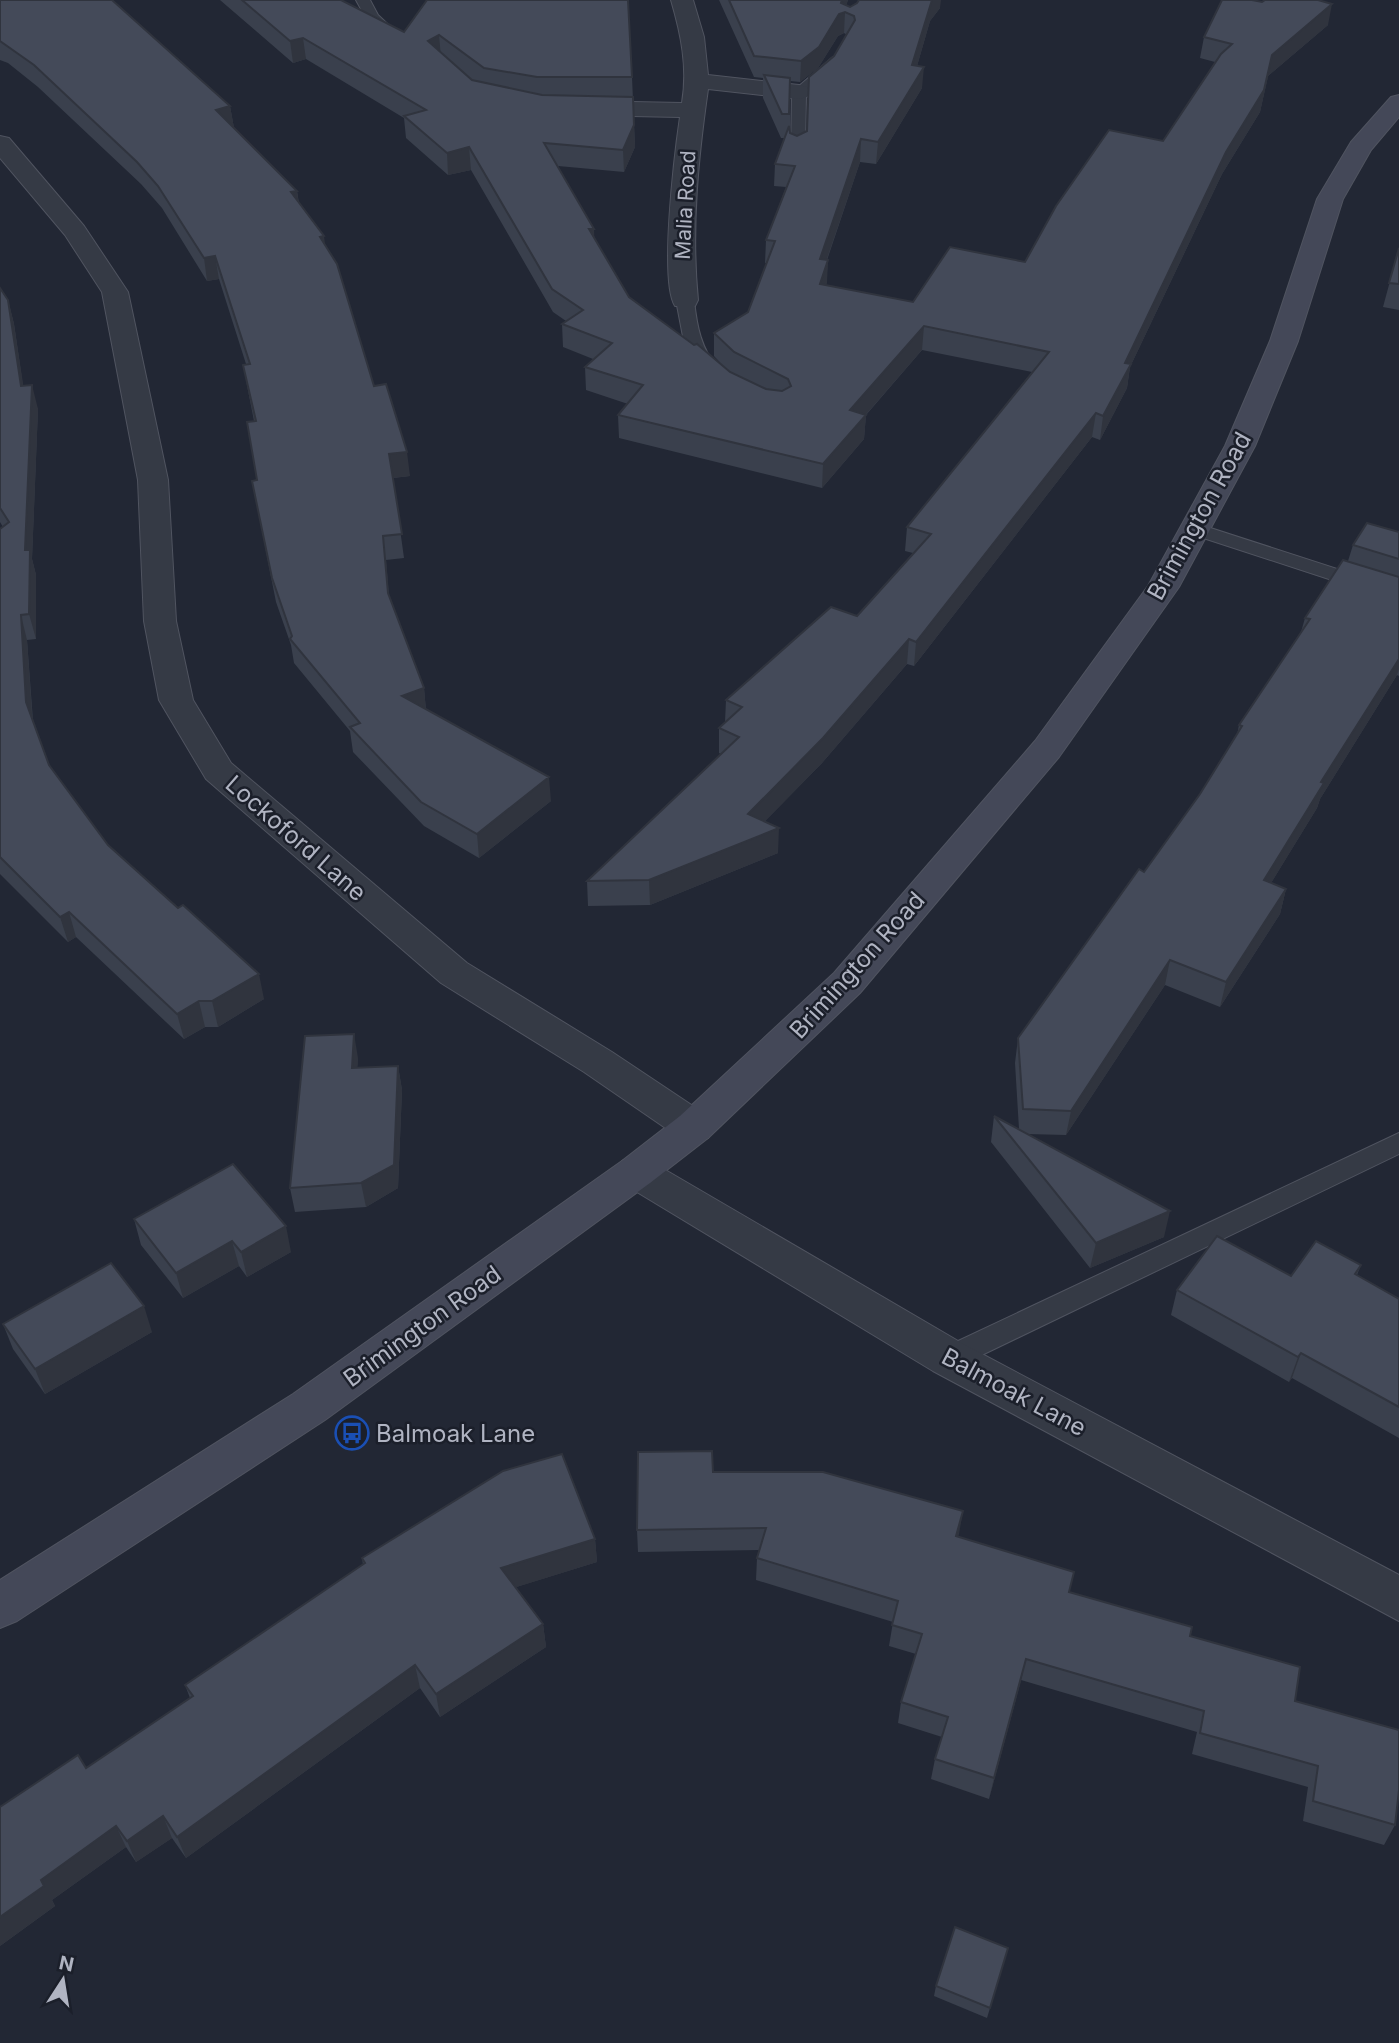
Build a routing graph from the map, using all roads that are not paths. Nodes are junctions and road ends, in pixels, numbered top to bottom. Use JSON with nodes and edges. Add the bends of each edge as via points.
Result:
{"nodes":[{"id":1,"x":363,"y":0,"type":"edge"},
{"id":2,"x":682,"y":0,"type":"edge"},
{"id":3,"x":401,"y":45,"type":"edge"},
{"id":4,"x":839,"y":51,"type":"edge"},
{"id":5,"x":697,"y":82,"type":"junction"},
{"id":6,"x":799,"y":92,"type":"junction"},
{"id":7,"x":1399,"y":102,"type":"edge"},
{"id":8,"x":557,"y":107,"type":"edge"},
{"id":9,"x":692,"y":110,"type":"junction"},
{"id":10,"x":0,"y":143,"type":"edge"},
{"id":11,"x":797,"y":151,"type":"edge"},
{"id":12,"x":685,"y":300,"type":"joint"},
{"id":13,"x":720,"y":380,"type":"edge"},
{"id":14,"x":1195,"y":529,"type":"junction"},
{"id":15,"x":1399,"y":596,"type":"edge"},
{"id":16,"x":694,"y":1127,"type":"junction"},
{"id":17,"x":1399,"y":1143,"type":"edge"},
{"id":18,"x":636,"y":1172,"type":"junction"},
{"id":19,"x":949,"y":1358,"type":"junction"},
{"id":20,"x":1399,"y":1599,"type":"edge"},
{"id":21,"x":0,"y":1606,"type":"edge"}],
"edges":[{"from":1,"to":3,"type":"lane","via":[[372,17]]},
{"from":2,"to":5,"type":"street","name":"Malia Road","via":[[693,37]]},
{"from":4,"to":6,"type":"lane","via":[[826,73]]},
{"from":5,"to":6,"type":"street"},
{"from":5,"to":9,"type":"street","name":"Malia Road"},
{"from":6,"to":11,"type":"lane"},
{"from":7,"to":14,"type":"main road","name":"Brimington Road","via":[[1360,147],[1330,199],[1284,341],[1240,446]]},
{"from":8,"to":9,"type":"street"},
{"from":9,"to":12,"type":"street","name":"Malia Road","via":[[681,261]]},
{"from":10,"to":16,"type":"street","name":"Lockoford Lane","via":[[75,231],[115,292],[153,481],[160,621],[176,700],[218,771],[454,973]]},
{"from":12,"to":13,"type":"lane","via":[[690,336],[701,364]]},
{"from":14,"to":15,"type":"lane"},
{"from":14,"to":16,"type":"main road","name":"Brimington Road","via":[[1163,587],[1047,749],[847,983]]},
{"from":16,"to":18,"type":"main road","name":"Brimington Road"},
{"from":17,"to":19,"type":"lane"},
{"from":18,"to":19,"type":"street","name":"Balmoak Lane"},
{"from":18,"to":21,"type":"main road","name":"Brimington Road","via":[[309,1407]]},
{"from":19,"to":20,"type":"street","name":"Balmoak Lane"}]}
